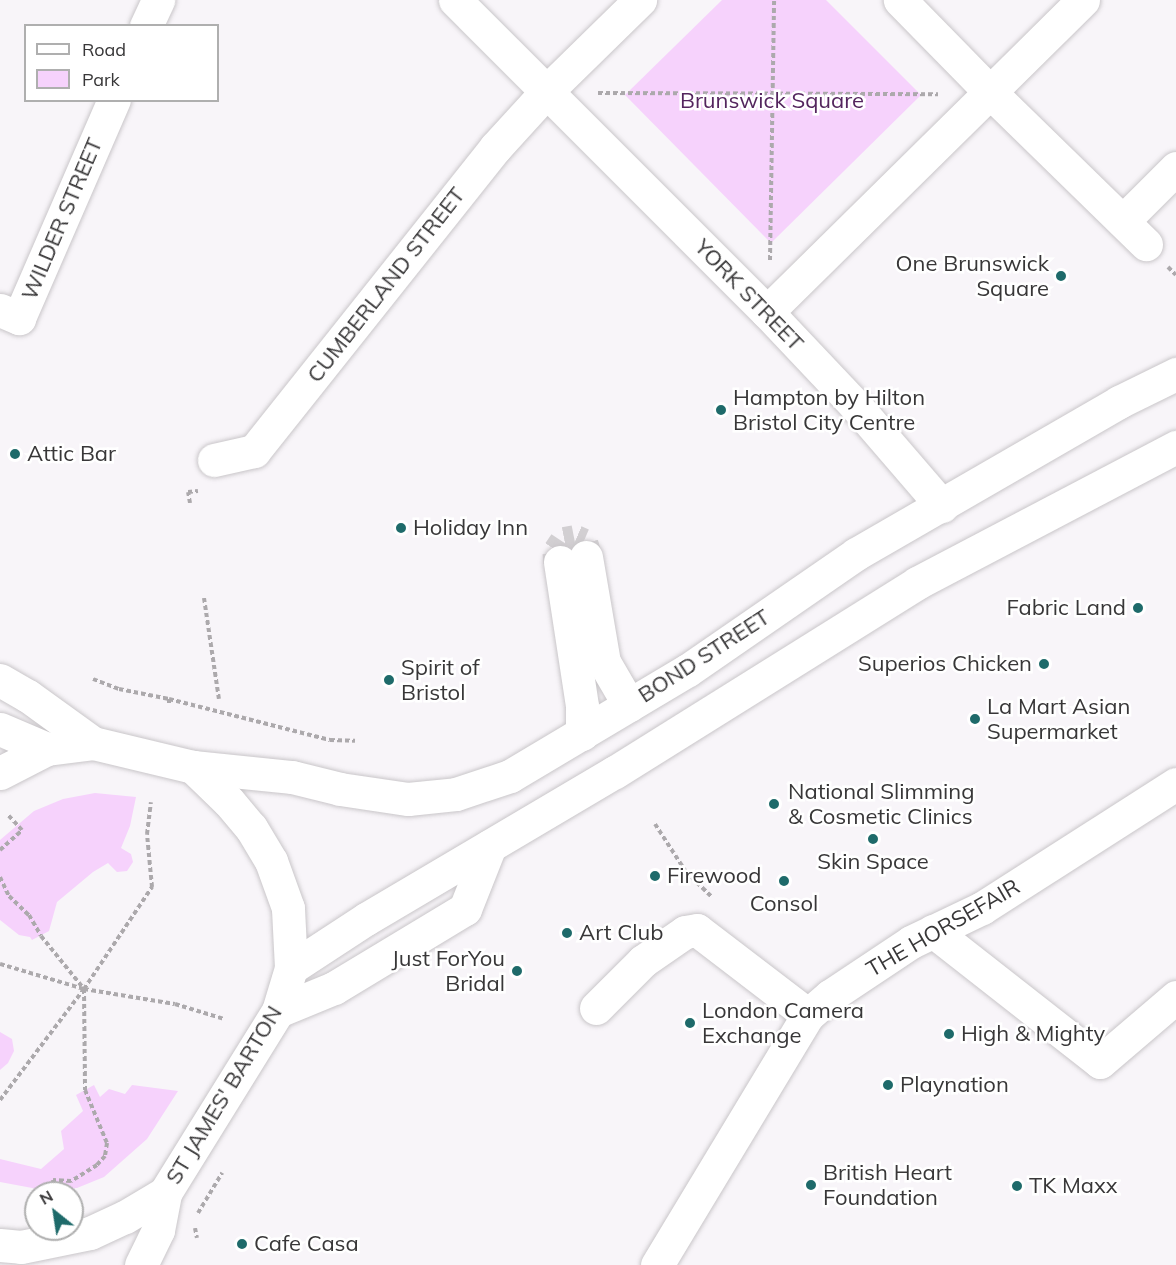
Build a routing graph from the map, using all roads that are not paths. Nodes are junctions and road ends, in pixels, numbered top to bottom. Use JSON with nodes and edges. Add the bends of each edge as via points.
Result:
{"nodes":[{"id":1,"x":158,"y":0,"type":"edge"},
{"id":2,"x":456,"y":0,"type":"edge"},
{"id":3,"x":640,"y":0,"type":"edge"},
{"id":4,"x":900,"y":0,"type":"edge"},
{"id":5,"x":1083,"y":0,"type":"edge"},
{"id":6,"x":148,"y":24,"type":"edge"},
{"id":7,"x":548,"y":90,"type":"junction"},
{"id":8,"x":990,"y":92,"type":"junction"},
{"id":9,"x":113,"y":102,"type":"edge"},
{"id":10,"x":1176,"y":168,"type":"edge"},
{"id":11,"x":0,"y":310,"type":"edge"},
{"id":12,"x":767,"y":312,"type":"junction"},
{"id":13,"x":1176,"y":374,"type":"edge"},
{"id":14,"x":1176,"y":447,"type":"edge"},
{"id":15,"x":214,"y":460,"type":"dead end"},
{"id":16,"x":942,"y":506,"type":"junction"},
{"id":17,"x":0,"y":680,"type":"edge"},
{"id":18,"x":629,"y":705,"type":"junction"},
{"id":19,"x":0,"y":729,"type":"edge"},
{"id":20,"x":582,"y":735,"type":"junction"},
{"id":21,"x":93,"y":743,"type":"junction"},
{"id":22,"x":47,"y":748,"type":"junction"},
{"id":23,"x":193,"y":767,"type":"junction"},
{"id":24,"x":0,"y":773,"type":"edge"},
{"id":25,"x":1176,"y":784,"type":"edge"},
{"id":26,"x":490,"y":846,"type":"junction"},
{"id":27,"x":933,"y":931,"type":"junction"},
{"id":28,"x":291,"y":968,"type":"junction"},
{"id":29,"x":1176,"y":997,"type":"edge"},
{"id":30,"x":596,"y":1008,"type":"dead end"},
{"id":31,"x":278,"y":1011,"type":"junction"},
{"id":32,"x":808,"y":1015,"type":"junction"},
{"id":33,"x":165,"y":1193,"type":"junction"},
{"id":34,"x":0,"y":1245,"type":"edge"},
{"id":35,"x":659,"y":1264,"type":"edge"},
{"id":36,"x":141,"y":1265,"type":"edge"}],
"edges":[{"from":1,"to":6,"type":"main road"},
{"from":2,"to":7,"type":"main road","name":"YORK STREET"},
{"from":3,"to":7,"type":"main road"},
{"from":4,"to":8,"type":"main road"},
{"from":5,"to":8,"type":"main road"},
{"from":7,"to":12,"type":"main road","name":"YORK STREET"},
{"from":7,"to":15,"type":"main road","name":"CUMBERLAND STREET","via":[[495,148],[254,451]]},
{"from":8,"to":10,"type":"main road","via":[[1135,233]]},
{"from":8,"to":12,"type":"main road"},
{"from":9,"to":11,"type":"main road","name":"WILDER STREET","via":[[19,318]]},
{"from":12,"to":16,"type":"main road","name":"YORK STREET","via":[[872,423]]},
{"from":13,"to":16,"type":"main road","name":"BOND STREET","via":[[1119,402]]},
{"from":14,"to":26,"type":"main road","via":[[917,583]]},
{"from":16,"to":18,"type":"main road","name":"BOND STREET","via":[[856,554],[688,670]]},
{"from":17,"to":21,"type":"main road"},
{"from":18,"to":20,"type":"main road","name":"BOND STREET"},
{"from":18,"to":20,"type":"main road","via":[[604,662],[573,559]]},
{"from":19,"to":22,"type":"main road"},
{"from":20,"to":23,"type":"main road","name":"BOND STREET","via":[[510,776],[456,794],[408,799],[292,777]]},
{"from":21,"to":22,"type":"main road"},
{"from":21,"to":23,"type":"main road"},
{"from":22,"to":24,"type":"main road"},
{"from":23,"to":28,"type":"main road","name":"ST JAMES' BARTON","via":[[251,828],[271,861],[288,909]]},
{"from":25,"to":27,"type":"main road","name":"THE HORSEFAIR","via":[[982,908]]},
{"from":26,"to":28,"type":"main road"},
{"from":26,"to":31,"type":"main road","via":[[465,909],[334,988]]},
{"from":27,"to":29,"type":"main road","via":[[1100,1062]]},
{"from":27,"to":32,"type":"main road","name":"THE HORSEFAIR","via":[[830,996]]},
{"from":28,"to":31,"type":"main road","name":"ST JAMES' BARTON"},
{"from":30,"to":32,"type":"main road","via":[[643,962],[685,932],[697,930]]},
{"from":31,"to":33,"type":"main road","name":"ST JAMES' BARTON"},
{"from":32,"to":35,"type":"main road","name":"THE HORSEFAIR"},
{"from":33,"to":34,"type":"main road","name":"ST JAMES' BARTON","via":[[90,1233],[21,1247]]},
{"from":33,"to":36,"type":"main road","via":[[158,1230]]}]}
